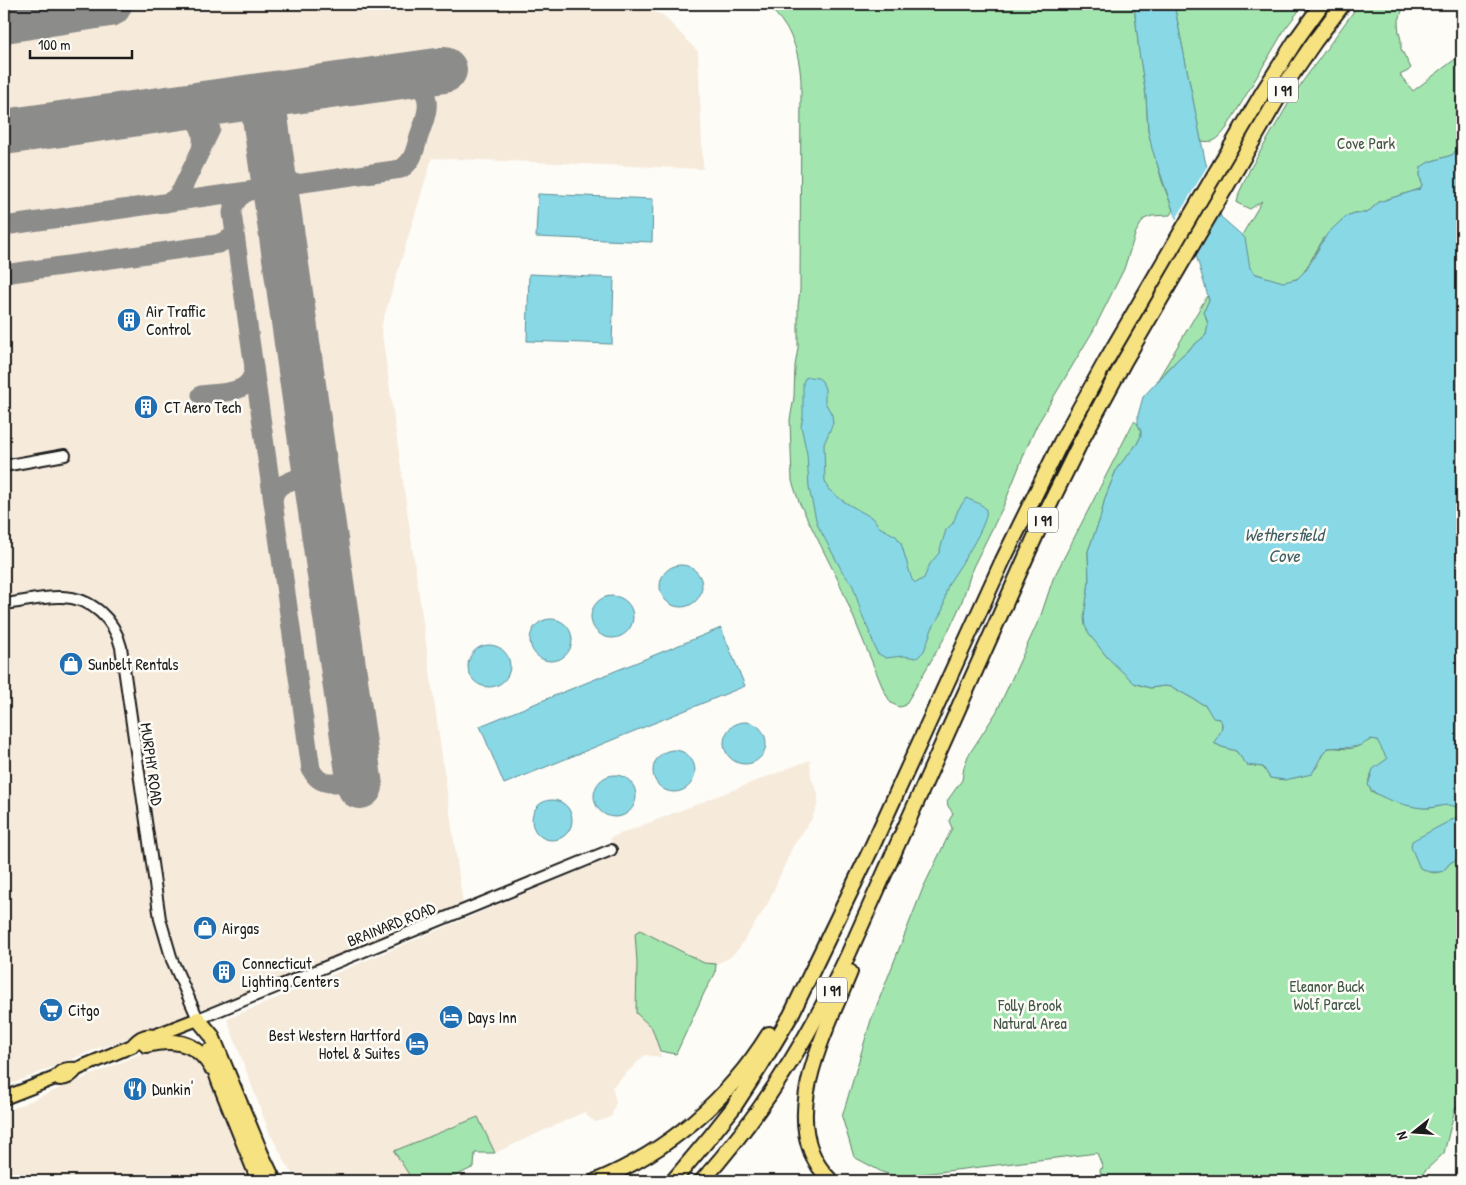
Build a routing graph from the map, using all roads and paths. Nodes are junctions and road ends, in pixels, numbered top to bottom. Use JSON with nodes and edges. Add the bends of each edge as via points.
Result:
{"nodes":[{"id":1,"x":1322,"y":4,"type":"edge"},
{"id":2,"x":1343,"y":4,"type":"edge"},
{"id":3,"x":66,"y":455,"type":"dead end"},
{"id":4,"x":4,"y":466,"type":"edge"},
{"id":5,"x":4,"y":604,"type":"edge"},
{"id":6,"x":611,"y":850,"type":"dead end"},
{"id":7,"x":872,"y":902,"type":"junction"},
{"id":8,"x":819,"y":959,"type":"junction"},
{"id":9,"x":198,"y":1018,"type":"junction"},
{"id":10,"x":144,"y":1042,"type":"junction"},
{"id":11,"x":219,"y":1081,"type":"junction"},
{"id":12,"x":32,"y":1087,"type":"junction"},
{"id":13,"x":4,"y":1098,"type":"edge"},
{"id":14,"x":4,"y":1108,"type":"edge"},
{"id":15,"x":261,"y":1154,"type":"junction"},
{"id":16,"x":259,"y":1181,"type":"edge"},
{"id":17,"x":270,"y":1181,"type":"edge"},
{"id":18,"x":274,"y":1181,"type":"edge"},
{"id":19,"x":596,"y":1181,"type":"edge"},
{"id":20,"x":673,"y":1181,"type":"edge"},
{"id":21,"x":702,"y":1181,"type":"edge"},
{"id":22,"x":831,"y":1181,"type":"edge"}],
"edges":[{"from":1,"to":8,"type":"highway","number":"I 91","via":[[1282,61],[1171,249],[1093,384],[1036,492]]},
{"from":2,"to":7,"type":"highway","number":"I 91","via":[[1298,66],[1230,180],[1068,466]]},
{"from":3,"to":4,"type":"street"},
{"from":5,"to":9,"type":"street","name":"MURPHY ROAD","via":[[71,598],[102,613],[117,635],[161,926],[174,966]]},
{"from":6,"to":9,"type":"street","name":"BRAINARD ROAD"},
{"from":7,"to":21,"type":"highway","number":"I 91","via":[[829,995],[802,1044],[753,1117]]},
{"from":7,"to":22,"type":"highway","via":[[862,943],[806,1090],[805,1119],[809,1144],[818,1166]]},
{"from":8,"to":19,"type":"highway","via":[[745,1070],[709,1108],[656,1150]]},
{"from":8,"to":20,"type":"highway","number":"I 91","via":[[788,1021],[747,1088]]},
{"from":9,"to":10,"type":"main road","name":"BRAINARD ROAD"},
{"from":9,"to":11,"type":"highway"},
{"from":9,"to":15,"type":"highway","via":[[212,1036]]},
{"from":10,"to":11,"type":"highway","via":[[182,1042],[191,1046],[206,1059]]},
{"from":10,"to":12,"type":"main road","name":"BRAINARD ROAD","via":[[77,1069],[62,1080],[55,1078]]},
{"from":11,"to":16,"type":"highway"},
{"from":12,"to":13,"type":"main road","name":"BRAINARD ROAD"},
{"from":12,"to":14,"type":"main road"},
{"from":15,"to":17,"type":"highway"},
{"from":15,"to":18,"type":"highway"}]}
